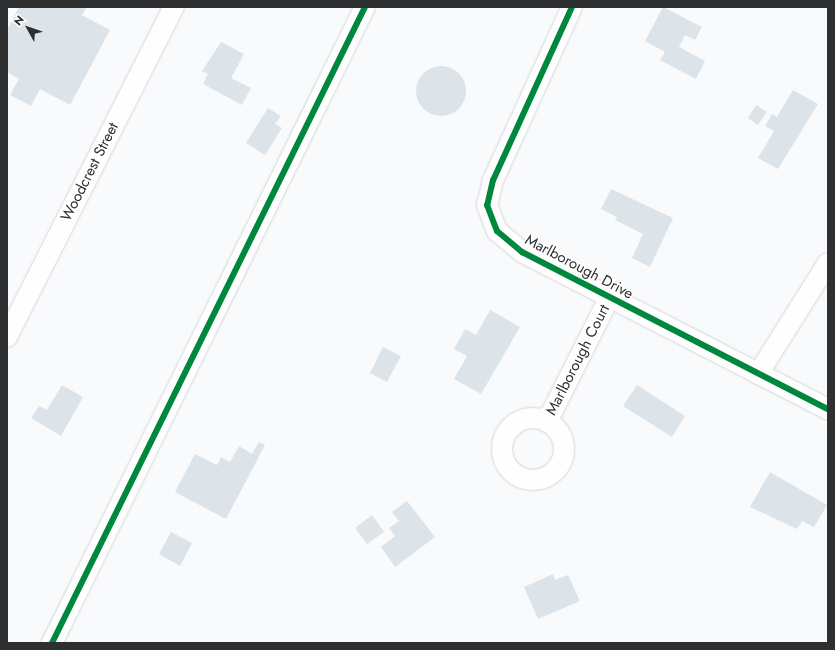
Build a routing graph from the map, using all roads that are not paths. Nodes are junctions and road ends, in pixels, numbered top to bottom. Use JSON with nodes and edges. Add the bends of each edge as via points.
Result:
{"nodes":[{"id":1,"x":174,"y":7,"type":"edge"},
{"id":2,"x":365,"y":7,"type":"edge"},
{"id":3,"x":572,"y":7,"type":"edge"},
{"id":4,"x":828,"y":263,"type":"edge"},
{"id":5,"x":609,"y":298,"type":"junction"},
{"id":6,"x":7,"y":337,"type":"edge"},
{"id":7,"x":758,"y":374,"type":"junction"},
{"id":8,"x":828,"y":409,"type":"edge"},
{"id":9,"x":547,"y":422,"type":"dead end"},
{"id":10,"x":52,"y":643,"type":"edge"}],
"edges":[{"from":1,"to":6,"type":"street","name":"Woodcrest Street"},
{"from":2,"to":10,"type":"street"},
{"from":3,"to":5,"type":"street","name":"Marlborough Drive","via":[[501,158],[487,205],[497,231],[517,249]]},
{"from":4,"to":7,"type":"street"},
{"from":5,"to":7,"type":"street","name":"Marlborough Drive"},
{"from":5,"to":9,"type":"street","name":"Marlborough Court"},
{"from":7,"to":8,"type":"street","name":"Marlborough Drive"}]}
